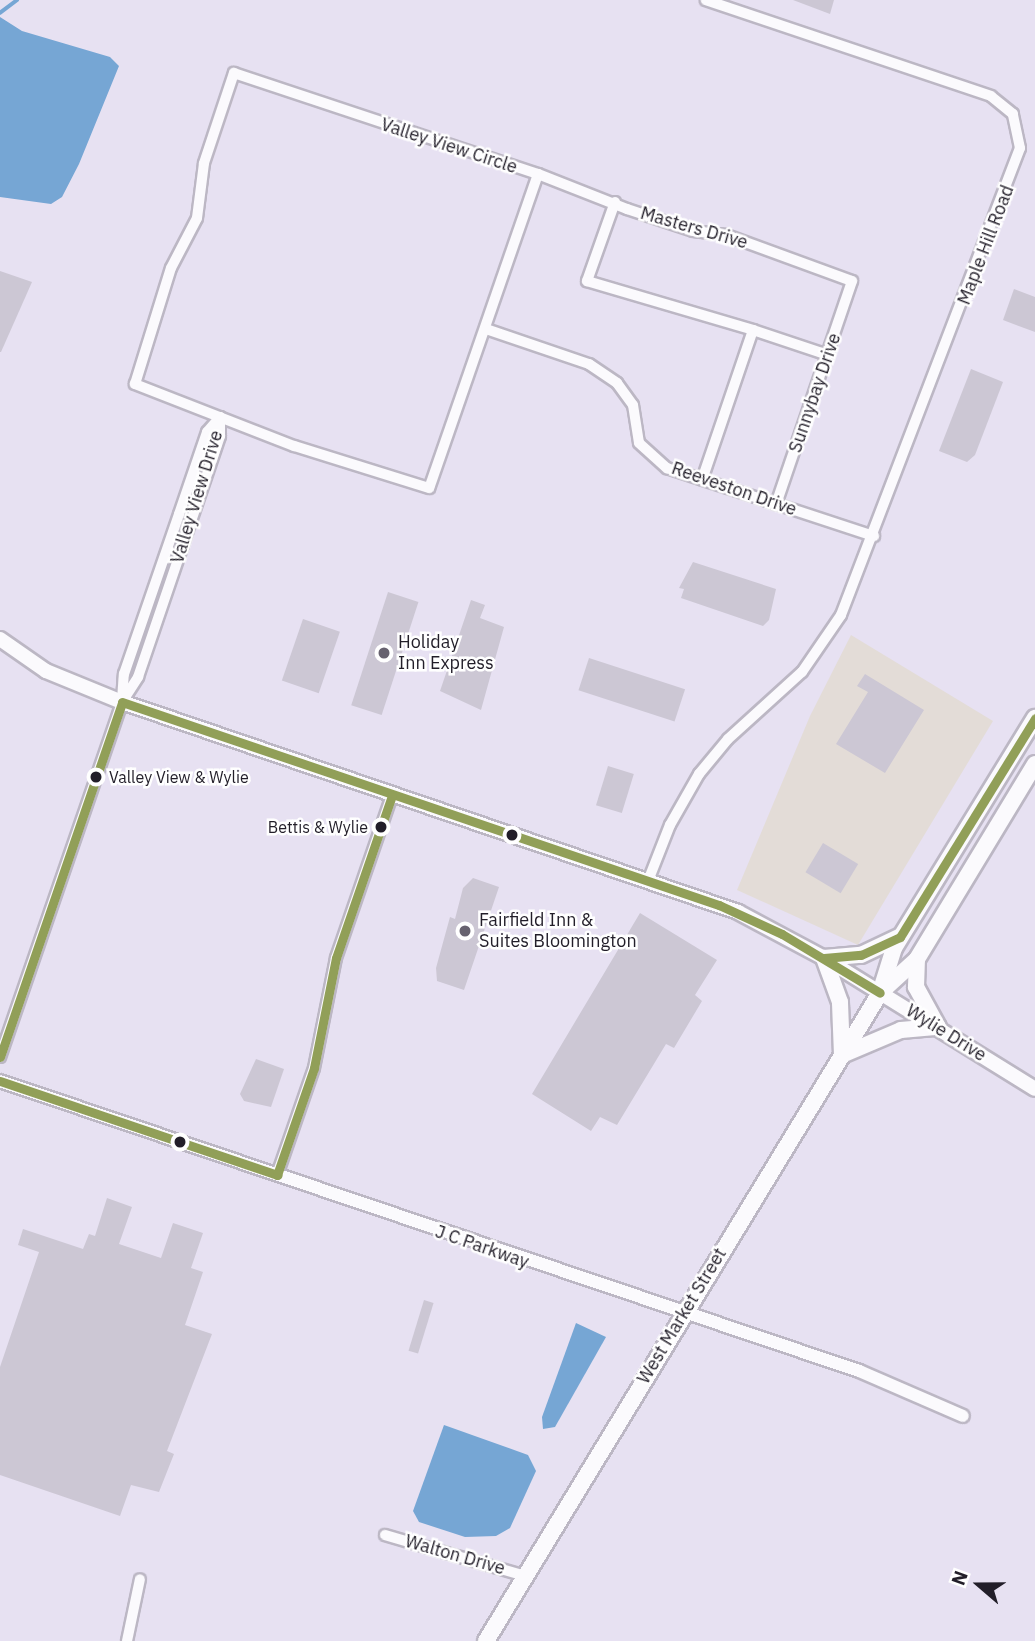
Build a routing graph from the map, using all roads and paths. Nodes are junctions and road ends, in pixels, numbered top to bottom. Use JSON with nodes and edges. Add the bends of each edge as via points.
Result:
{"nodes":[{"id":1,"x":706,"y":0,"type":"edge"},
{"id":2,"x":538,"y":174,"type":"junction"},
{"id":3,"x":615,"y":202,"type":"junction"},
{"id":4,"x":852,"y":281,"type":"joint"},
{"id":5,"x":486,"y":329,"type":"junction"},
{"id":6,"x":753,"y":330,"type":"junction"},
{"id":7,"x":828,"y":355,"type":"junction"},
{"id":8,"x":220,"y":417,"type":"junction"},
{"id":9,"x":702,"y":480,"type":"junction"},
{"id":10,"x":776,"y":504,"type":"junction"},
{"id":11,"x":874,"y":536,"type":"junction"},
{"id":12,"x":0,"y":639,"type":"edge"},
{"id":13,"x":122,"y":702,"type":"junction"},
{"id":14,"x":1035,"y":718,"type":"edge"},
{"id":15,"x":1035,"y":764,"type":"edge"},
{"id":16,"x":392,"y":795,"type":"junction"},
{"id":17,"x":648,"y":881,"type":"junction"},
{"id":18,"x":900,"y":937,"type":"junction"},
{"id":19,"x":824,"y":958,"type":"junction"},
{"id":20,"x":917,"y":959,"type":"junction"},
{"id":21,"x":880,"y":993,"type":"junction"},
{"id":22,"x":938,"y":1027,"type":"junction"},
{"id":23,"x":842,"y":1055,"type":"junction"},
{"id":24,"x":0,"y":1057,"type":"edge"},
{"id":25,"x":0,"y":1081,"type":"edge"},
{"id":26,"x":1035,"y":1088,"type":"edge"},
{"id":27,"x":278,"y":1175,"type":"junction"},
{"id":28,"x":683,"y":1315,"type":"junction"},
{"id":29,"x":963,"y":1416,"type":"dead end"},
{"id":30,"x":385,"y":1535,"type":"dead end"},
{"id":31,"x":525,"y":1576,"type":"junction"},
{"id":32,"x":140,"y":1579,"type":"dead end"},
{"id":33,"x":127,"y":1641,"type":"edge"},
{"id":34,"x":486,"y":1641,"type":"edge"}],
"edges":[{"from":1,"to":11,"type":"street","name":"Maple Hill Road","via":[[991,96],[1017,122],[1020,148],[1009,188]]},
{"from":2,"to":3,"type":"street","name":"Masters Drive"},
{"from":2,"to":5,"type":"street","name":"Valley View Circle"},
{"from":2,"to":8,"type":"street","name":"Valley View Circle","via":[[234,74],[204,163],[197,218],[171,268],[133,377],[144,391]]},
{"from":3,"to":4,"type":"street","name":"Masters Drive","via":[[693,231],[726,235]]},
{"from":3,"to":6,"type":"street","via":[[587,281]]},
{"from":4,"to":7,"type":"street","name":"Sunnybay Drive"},
{"from":5,"to":8,"type":"street","name":"Valley View Circle","via":[[435,483],[424,489]]},
{"from":5,"to":9,"type":"street","name":"Reeveston Drive","via":[[589,364],[608,377],[633,405],[639,443],[651,458]]},
{"from":6,"to":7,"type":"street"},
{"from":6,"to":9,"type":"street"},
{"from":7,"to":10,"type":"street","name":"Sunnybay Drive"},
{"from":8,"to":13,"type":"street","name":"Valley View Drive","via":[[220,436],[138,677]]},
{"from":9,"to":10,"type":"street","name":"Reeveston Drive"},
{"from":10,"to":11,"type":"street","name":"Reeveston Drive"},
{"from":11,"to":17,"type":"street","name":"Maple Hill Road","via":[[841,615],[802,672],[711,758],[670,825]]},
{"from":12,"to":13,"type":"main road","name":"Wylie Drive","via":[[46,671]]},
{"from":13,"to":16,"type":"main road","name":"Wylie Drive"},
{"from":13,"to":24,"type":"street","name":"Valley View Drive"},
{"from":14,"to":18,"type":"main road","name":"West Market Street"},
{"from":15,"to":20,"type":"main road","name":"West Market Street"},
{"from":16,"to":17,"type":"main road","name":"Wylie Drive"},
{"from":16,"to":27,"type":"street","via":[[336,958],[314,1068]]},
{"from":17,"to":19,"type":"main road","name":"Wylie Drive","via":[[738,912]]},
{"from":18,"to":19,"type":"main road","via":[[861,955]]},
{"from":18,"to":21,"type":"main road","name":"West Market Street"},
{"from":19,"to":21,"type":"main road","name":"Wylie Drive"},
{"from":19,"to":23,"type":"main road","via":[[840,1002]]},
{"from":20,"to":21,"type":"main road","name":"West Market Street"},
{"from":20,"to":22,"type":"main road","via":[[916,987]]},
{"from":21,"to":22,"type":"main road","name":"Wylie Drive"},
{"from":21,"to":23,"type":"main road","name":"West Market Street"},
{"from":22,"to":23,"type":"main road","via":[[901,1030]]},
{"from":22,"to":26,"type":"main road","name":"Wylie Drive"},
{"from":23,"to":28,"type":"main road","name":"West Market Street"},
{"from":25,"to":27,"type":"street","name":"J C Parkway"},
{"from":27,"to":28,"type":"street","name":"J C Parkway"},
{"from":28,"to":29,"type":"street","name":"J C Parkway","via":[[859,1371]]},
{"from":28,"to":31,"type":"main road","name":"West Market Street"},
{"from":30,"to":31,"type":"street","name":"Walton Drive"},
{"from":31,"to":34,"type":"main road","name":"West Market Street"},
{"from":32,"to":33,"type":"street"}]}
